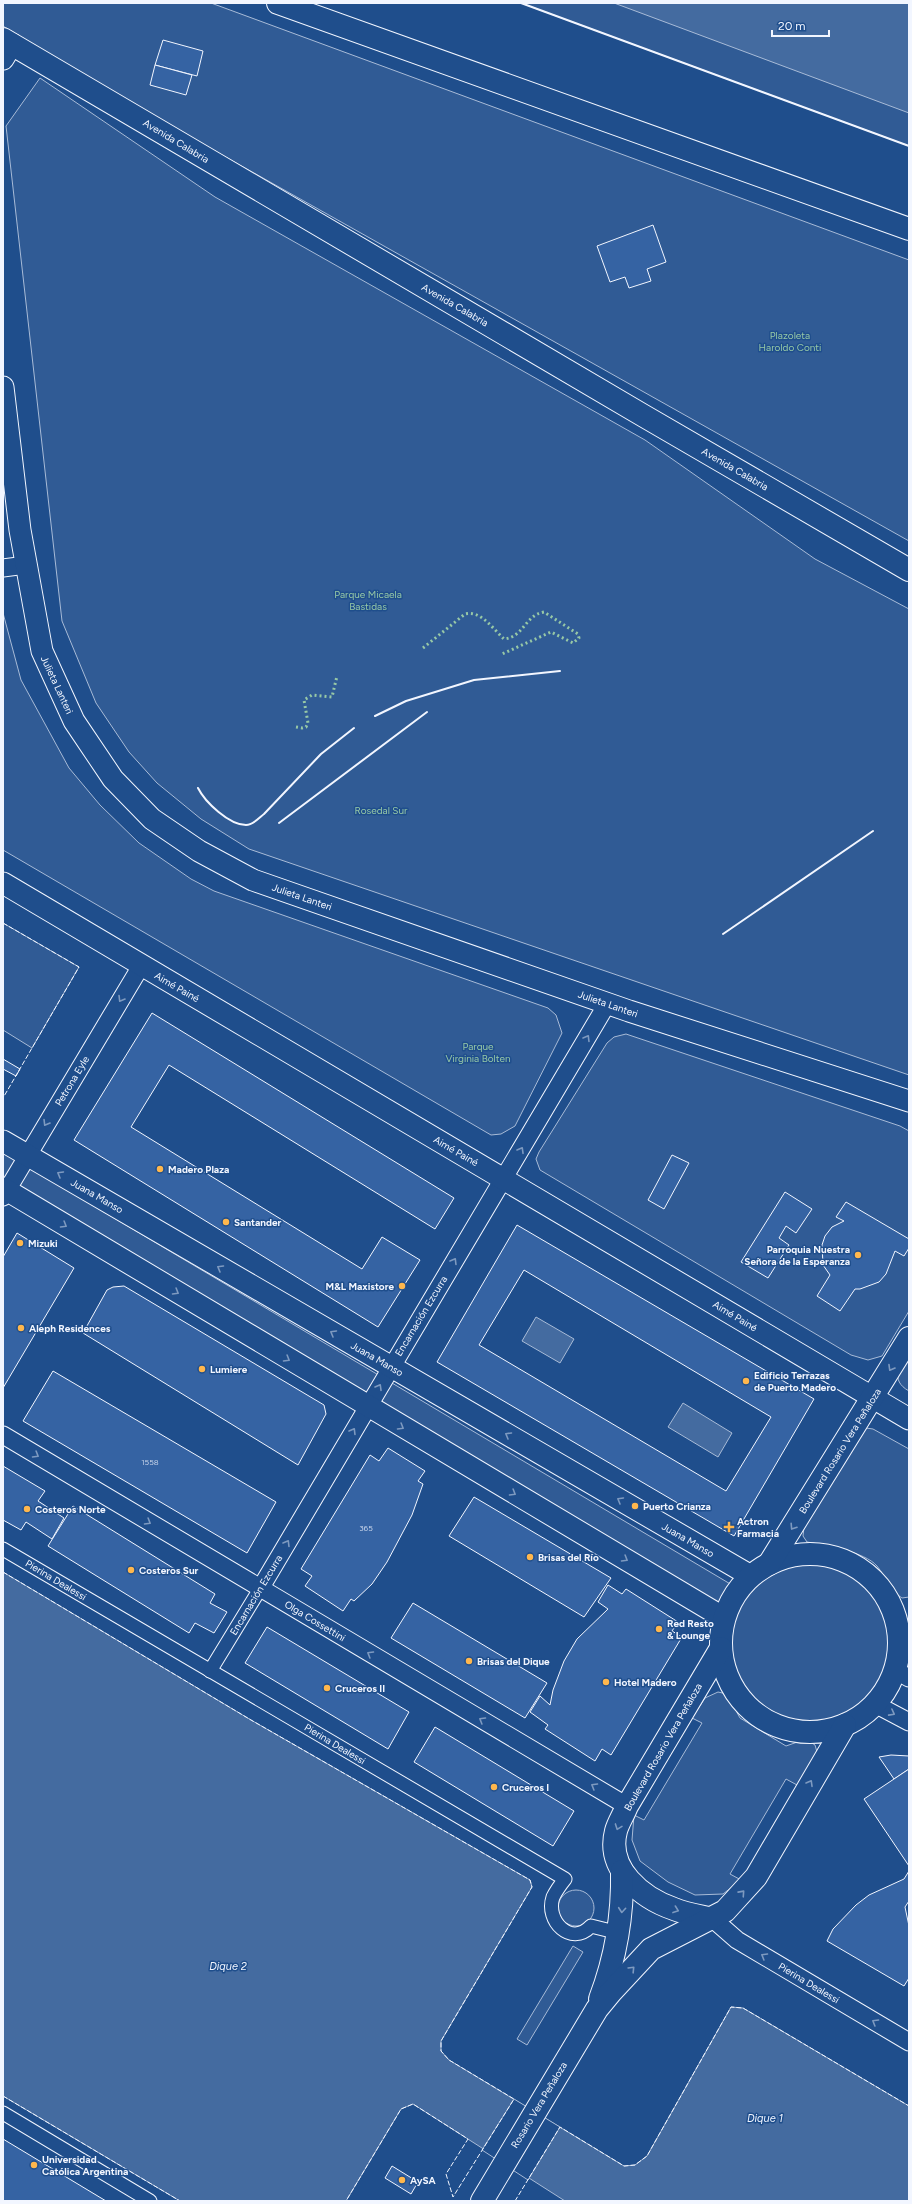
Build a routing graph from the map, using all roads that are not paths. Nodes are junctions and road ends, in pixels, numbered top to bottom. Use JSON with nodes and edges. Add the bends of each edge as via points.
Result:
{"nodes":[{"id":1,"x":278,"y":3,"type":"edge"},
{"id":2,"x":6,"y":47,"type":"edge"},
{"id":3,"x":909,"y":229,"type":"edge"},
{"id":4,"x":3,"y":387,"type":"edge"},
{"id":5,"x":26,"y":565,"type":"junction"},
{"id":6,"x":3,"y":568,"type":"edge"},
{"id":7,"x":909,"y":570,"type":"edge"},
{"id":8,"x":3,"y":883,"type":"edge"},
{"id":9,"x":141,"y":966,"type":"junction"},
{"id":10,"x":607,"y":1004,"type":"junction"},
{"id":11,"x":909,"y":1102,"type":"edge"},
{"id":12,"x":3,"y":1141,"type":"edge"},
{"id":13,"x":27,"y":1155,"type":"junction"},
{"id":14,"x":503,"y":1179,"type":"junction"},
{"id":15,"x":4,"y":1192,"type":"edge"},
{"id":16,"x":909,"y":1338,"type":"edge"},
{"id":17,"x":391,"y":1367,"type":"junction"},
{"id":18,"x":873,"y":1398,"type":"junction"},
{"id":19,"x":368,"y":1407,"type":"junction"},
{"id":20,"x":909,"y":1419,"type":"edge"},
{"id":21,"x":3,"y":1435,"type":"edge"},
{"id":22,"x":3,"y":1549,"type":"edge"},
{"id":23,"x":769,"y":1564,"type":"junction"},
{"id":24,"x":751,"y":1576,"type":"junction"},
{"id":25,"x":260,"y":1589,"type":"junction"},
{"id":26,"x":724,"y":1618,"type":"junction"},
{"id":27,"x":904,"y":1626,"type":"edge"},
{"id":28,"x":721,"y":1648,"type":"junction"},
{"id":29,"x":210,"y":1671,"type":"junction"},
{"id":30,"x":902,"y":1674,"type":"edge"},
{"id":31,"x":875,"y":1704,"type":"junction"},
{"id":32,"x":909,"y":1722,"type":"edge"},
{"id":33,"x":845,"y":1725,"type":"junction"},
{"id":34,"x":627,"y":1806,"type":"junction"},
{"id":35,"x":622,"y":1871,"type":"junction"},
{"id":36,"x":712,"y":1919,"type":"junction"},
{"id":37,"x":619,"y":1933,"type":"junction"},
{"id":38,"x":597,"y":2009,"type":"junction"},
{"id":39,"x":909,"y":2042,"type":"edge"},
{"id":40,"x":3,"y":2113,"type":"edge"},
{"id":41,"x":150,"y":2201,"type":"edge"},
{"id":42,"x":482,"y":2201,"type":"edge"}],
"edges":[{"from":1,"to":3,"type":"main road"},
{"from":2,"to":7,"type":"main road","name":"Avenida Calabria"},
{"from":4,"to":5,"type":"street","name":"Julieta Lanteri"},
{"from":5,"to":6,"type":"street"},
{"from":5,"to":10,"type":"street","name":"Julieta Lanteri","via":[[42,652],[74,721],[113,779],[152,819],[199,851],[253,880]]},
{"from":8,"to":9,"type":"street","name":"Aimé Painé"},
{"from":9,"to":13,"type":"street","name":"Petrona Eyle","one_way":true},
{"from":9,"to":14,"type":"street","name":"Aimé Painé"},
{"from":10,"to":11,"type":"street","name":"Julieta Lanteri"},
{"from":14,"to":10,"type":"street","name":"Encarnación Ezcurra","one_way":true},
{"from":12,"to":13,"type":"street","name":"Juana Manso"},
{"from":13,"to":15,"type":"street","name":"Petrona Eyle"},
{"from":17,"to":13,"type":"street","name":"Juana Manso","one_way":true},
{"from":17,"to":14,"type":"street","name":"Encarnación Ezcurra","one_way":true},
{"from":14,"to":18,"type":"street","name":"Aimé Painé"},
{"from":15,"to":19,"type":"street","one_way":true},
{"from":16,"to":18,"type":"main road","name":"Boulevard Rosario Vera Peñaloza","one_way":true},
{"from":19,"to":17,"type":"street","name":"Encarnación Ezcurra","one_way":true},
{"from":24,"to":17,"type":"street","name":"Juana Manso","one_way":true},
{"from":18,"to":20,"type":"street","name":"Aimé Painé"},
{"from":18,"to":23,"type":"main road","name":"Boulevard Rosario Vera Peñaloza","one_way":true},
{"from":25,"to":19,"type":"street","name":"Encarnación Ezcurra","one_way":true},
{"from":19,"to":26,"type":"street","one_way":true},
{"from":21,"to":25,"type":"street","name":"Olga Cossettini","one_way":true},
{"from":22,"to":29,"type":"street","name":"Pierina Dealessi"},
{"from":23,"to":24,"type":"main road"},
{"from":23,"to":27,"type":"main road","via":[[783,1558],[814,1554],[828,1556],[855,1566],[869,1576],[889,1601],[895,1616]]},
{"from":24,"to":26,"type":"main road","via":[[735,1595]]},
{"from":25,"to":29,"type":"street","name":"Encarnación Ezcurra"},
{"from":34,"to":25,"type":"street","name":"Olga Cossettini","one_way":true},
{"from":26,"to":28,"type":"main road"},
{"from":27,"to":30,"type":"main road","via":[[898,1658]]},
{"from":28,"to":33,"type":"main road","via":[[731,1686],[744,1704],[765,1720],[779,1727],[806,1732],[833,1730]]},
{"from":28,"to":34,"type":"main road","name":"Boulevard Rosario Vera Peñaloza"},
{"from":29,"to":37,"type":"street","name":"Pierina Dealessi","via":[[565,1879],[553,1898],[552,1912],[557,1924],[566,1932],[584,1934],[591,1926]]},
{"from":30,"to":31,"type":"main road"},
{"from":31,"to":32,"type":"street","one_way":true},
{"from":31,"to":33,"type":"main road"},
{"from":36,"to":33,"type":"main road","one_way":true,"via":[[732,1904],[756,1877]]},
{"from":34,"to":35,"type":"main road","name":"Boulevard Rosario Vera Peñaloza","one_way":true,"via":[[616,1832],[616,1856]]},
{"from":35,"to":36,"type":"main road","one_way":true,"via":[[640,1891],[665,1906]]},
{"from":35,"to":37,"type":"main road","name":"Rosario Vera Peñaloza","one_way":true,"via":[[623,1900]]},
{"from":38,"to":36,"type":"main road","name":"Rosario Vera Peñaloza","one_way":true,"via":[[651,1949]]},
{"from":39,"to":36,"type":"street","name":"Pierina Dealessi","one_way":true,"via":[[736,1940]]},
{"from":37,"to":38,"type":"main road","name":"Rosario Vera Peñaloza"},
{"from":38,"to":42,"type":"main road","name":"Rosario Vera Peñaloza"},
{"from":40,"to":41,"type":"street"}]}
